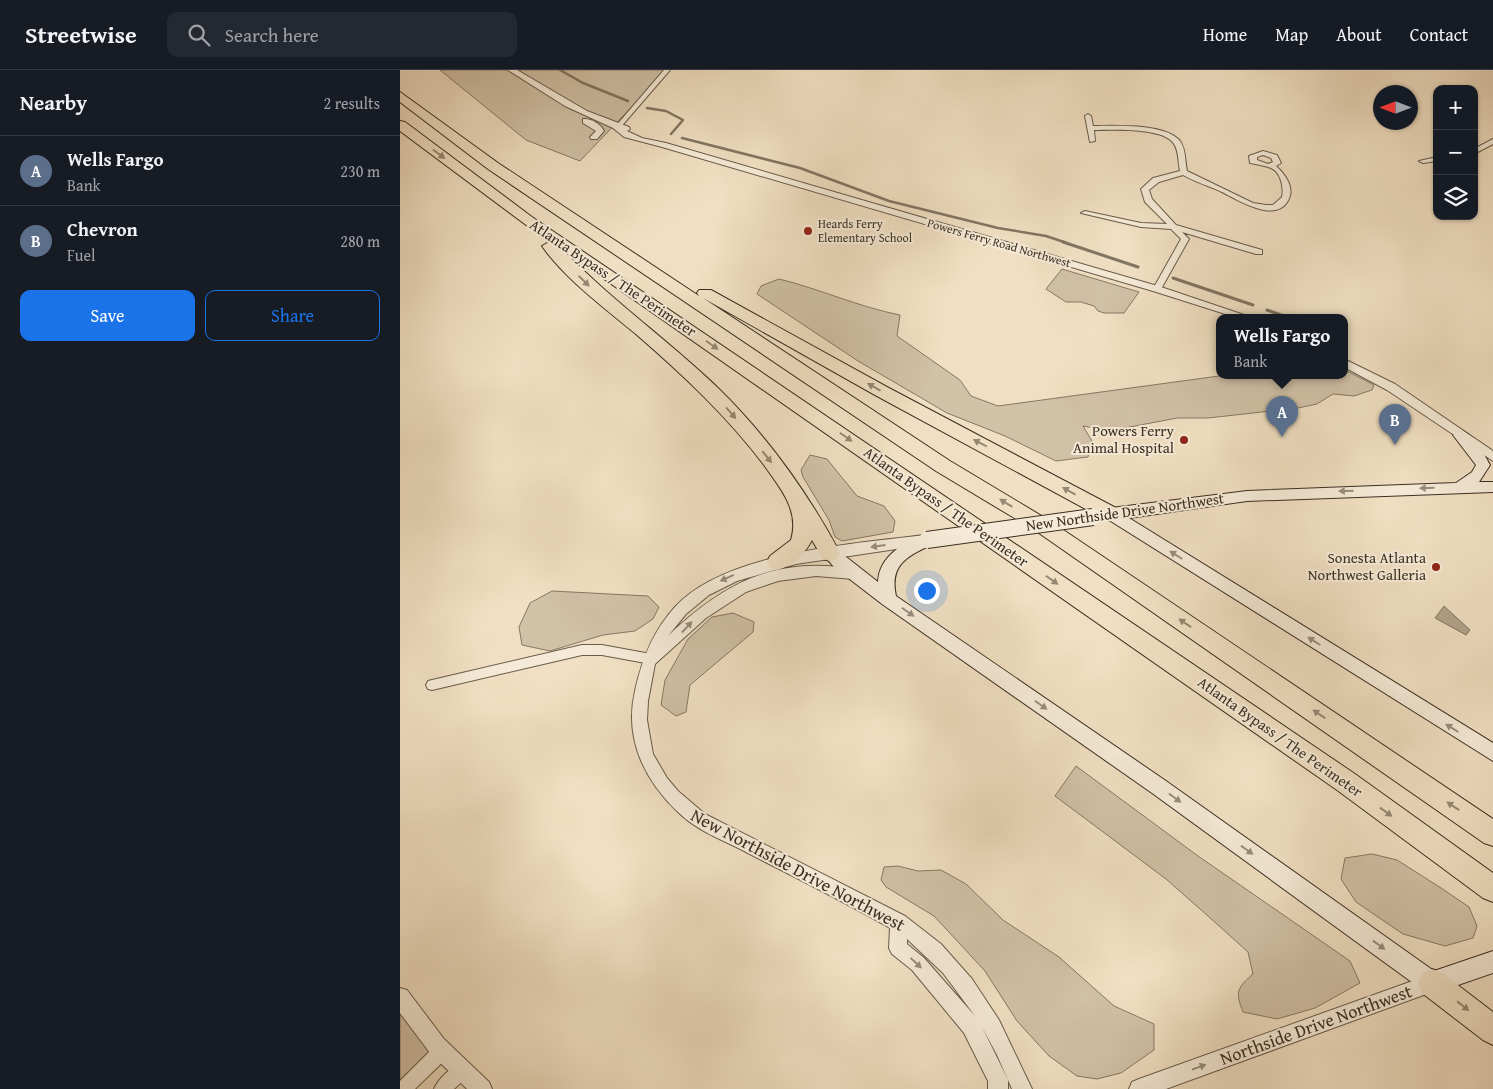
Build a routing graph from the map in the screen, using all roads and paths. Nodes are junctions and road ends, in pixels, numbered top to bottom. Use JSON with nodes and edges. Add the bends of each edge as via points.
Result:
{"nodes":[{"id":1,"x":512,"y":70,"type":"edge"},
{"id":2,"x":667,"y":70,"type":"edge"},
{"id":3,"x":400,"y":96,"type":"edge"},
{"id":4,"x":569,"y":104,"type":"junction"},
{"id":5,"x":1088,"y":116,"type":"dead end"},
{"id":6,"x":400,"y":125,"type":"edge"},
{"id":7,"x":617,"y":128,"type":"junction"},
{"id":8,"x":1090,"y":128,"type":"junction"},
{"id":9,"x":594,"y":137,"type":"dead end"},
{"id":10,"x":1092,"y":141,"type":"dead end"},
{"id":11,"x":1493,"y":141,"type":"edge"},
{"id":12,"x":1478,"y":150,"type":"edge"},
{"id":13,"x":1433,"y":160,"type":"edge"},
{"id":14,"x":1423,"y":161,"type":"dead end"},
{"id":15,"x":1272,"y":165,"type":"dead end"},
{"id":16,"x":1184,"y":172,"type":"junction"},
{"id":17,"x":566,"y":212,"type":"junction"},
{"id":18,"x":1085,"y":213,"type":"dead end"},
{"id":19,"x":527,"y":220,"type":"junction"},
{"id":20,"x":1175,"y":227,"type":"junction"},
{"id":21,"x":1259,"y":252,"type":"dead end"},
{"id":22,"x":1156,"y":288,"type":"junction"},
{"id":23,"x":1236,"y":314,"type":"edge"},
{"id":24,"x":1348,"y":364,"type":"edge"},
{"id":25,"x":1460,"y":435,"type":"junction"},
{"id":26,"x":1493,"y":457,"type":"edge"},
{"id":27,"x":1493,"y":487,"type":"edge"},
{"id":28,"x":1459,"y":488,"type":"junction"},
{"id":29,"x":800,"y":501,"type":"junction"},
{"id":30,"x":1102,"y":516,"type":"junction"},
{"id":31,"x":926,"y":540,"type":"junction"},
{"id":32,"x":830,"y":553,"type":"junction"},
{"id":33,"x":777,"y":562,"type":"junction"},
{"id":34,"x":854,"y":574,"type":"junction"},
{"id":35,"x":888,"y":598,"type":"junction"},
{"id":36,"x":651,"y":659,"type":"junction"},
{"id":37,"x":432,"y":685,"type":"dead end"},
{"id":38,"x":1493,"y":754,"type":"edge"},
{"id":39,"x":1493,"y":834,"type":"edge"},
{"id":40,"x":1493,"y":889,"type":"edge"},
{"id":41,"x":899,"y":922,"type":"junction"},
{"id":42,"x":1486,"y":964,"type":"edge"},
{"id":43,"x":1432,"y":983,"type":"junction"},
{"id":44,"x":400,"y":997,"type":"edge"},
{"id":45,"x":1493,"y":1030,"type":"edge"},
{"id":46,"x":441,"y":1052,"type":"junction"},
{"id":47,"x":460,"y":1072,"type":"junction"},
{"id":48,"x":403,"y":1089,"type":"edge"},
{"id":49,"x":442,"y":1089,"type":"edge"},
{"id":50,"x":482,"y":1089,"type":"edge"},
{"id":51,"x":998,"y":1089,"type":"edge"},
{"id":52,"x":1022,"y":1089,"type":"edge"},
{"id":53,"x":1139,"y":1089,"type":"edge"}],
"edges":[{"from":1,"to":4,"type":"street","name":"Powers Ferry Road Northwest"},
{"from":2,"to":7,"type":"street"},
{"from":3,"to":17,"type":"highway","name":"Atlanta Bypass / The Perimeter","via":[[493,166]]},
{"from":4,"to":7,"type":"street","name":"Powers Ferry Road Northwest"},
{"from":4,"to":9,"type":"street","via":[[572,114],[598,127],[600,131]]},
{"from":5,"to":8,"type":"street"},
{"from":6,"to":19,"type":"highway","name":"Atlanta Bypass / The Perimeter","one_way":true},
{"from":7,"to":22,"type":"street","name":"Powers Ferry Road Northwest","via":[[632,137]]},
{"from":8,"to":10,"type":"street"},
{"from":8,"to":16,"type":"street","via":[[1124,128],[1168,135],[1178,145]]},
{"from":11,"to":12,"type":"street"},
{"from":13,"to":14,"type":"street"},
{"from":15,"to":16,"type":"street","via":[[1282,175],[1288,189],[1281,203],[1265,207],[1245,203]]},
{"from":16,"to":20,"type":"street","via":[[1156,180],[1145,189],[1148,200]]},
{"from":30,"to":17,"type":"highway","one_way":true},
{"from":39,"to":17,"type":"highway","name":"Atlanta Bypass / The Perimeter","one_way":true,"via":[[1043,526],[943,466]]},
{"from":18,"to":20,"type":"street","via":[[1141,225]]},
{"from":19,"to":29,"type":"highway","one_way":true,"via":[[587,284],[724,404]]},
{"from":19,"to":40,"type":"highway","name":"Atlanta Bypass / The Perimeter","one_way":true,"via":[[1346,782]]},
{"from":20,"to":21,"type":"street"},
{"from":20,"to":22,"type":"street","via":[[1185,239]]},
{"from":22,"to":23,"type":"street","name":"Powers Ferry Road Northwest"},
{"from":24,"to":25,"type":"street","via":[[1391,388]]},
{"from":25,"to":26,"type":"street"},
{"from":25,"to":28,"type":"main road","via":[[1483,465],[1477,476]]},
{"from":27,"to":28,"type":"main road","name":"New Northside Drive Northwest"},
{"from":28,"to":30,"type":"main road","name":"New Northside Drive Northwest","one_way":true,"via":[[1247,496]]},
{"from":29,"to":32,"type":"highway"},
{"from":29,"to":33,"type":"highway","via":[[805,522],[803,540],[794,551]]},
{"from":30,"to":31,"type":"main road","name":"New Northside Drive Northwest","bridge":true},
{"from":38,"to":30,"type":"main road","one_way":true},
{"from":31,"to":32,"type":"street","name":"New Northside Drive Northwest","one_way":true},
{"from":31,"to":35,"type":"main road","via":[[892,562],[886,578]]},
{"from":32,"to":33,"type":"street","name":"New Northside Drive Northwest"},
{"from":32,"to":34,"type":"main road"},
{"from":33,"to":36,"type":"street","name":"New Northside Drive Northwest","one_way":true,"via":[[734,575],[707,588],[665,627]]},
{"from":34,"to":35,"type":"main road"},
{"from":36,"to":34,"type":"street","one_way":true,"via":[[710,607],[744,588],[768,578],[807,570]]},
{"from":35,"to":43,"type":"main road","one_way":true,"via":[[1160,787]]},
{"from":36,"to":37,"type":"street","via":[[609,651],[582,650]]},
{"from":36,"to":41,"type":"street","name":"New Northside Drive Northwest","via":[[641,688],[638,721],[645,754],[658,780],[679,805],[699,820]]},
{"from":41,"to":51,"type":"street","one_way":true,"via":[[898,948],[918,964],[971,1026],[998,1080]]},
{"from":41,"to":52,"type":"street","name":"New Northside Drive Northwest","via":[[920,937],[945,963],[978,1005],[997,1035]]},
{"from":42,"to":43,"type":"main road","name":"Northside Drive Northwest"},
{"from":43,"to":45,"type":"highway","one_way":true},
{"from":53,"to":43,"type":"street","name":"Northside Drive Northwest","one_way":true},
{"from":44,"to":46,"type":"street"},
{"from":46,"to":47,"type":"street"},
{"from":46,"to":48,"type":"street"},
{"from":47,"to":49,"type":"street"},
{"from":47,"to":50,"type":"street"}]}
